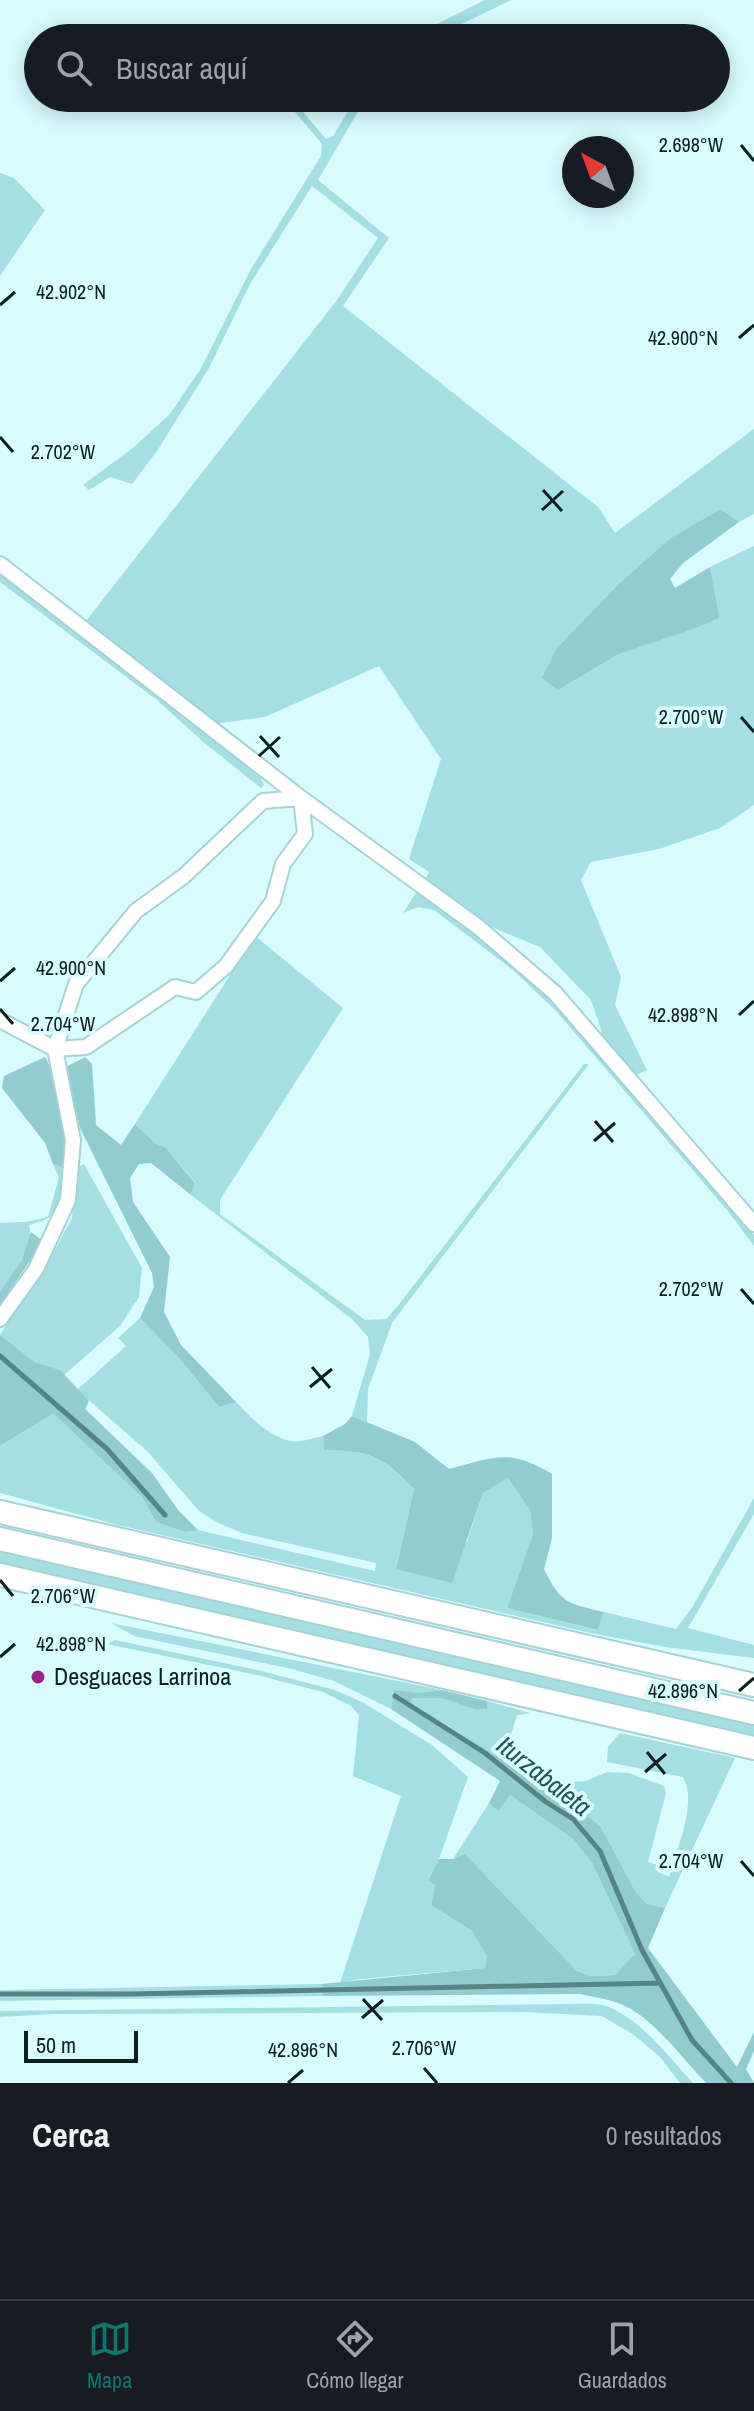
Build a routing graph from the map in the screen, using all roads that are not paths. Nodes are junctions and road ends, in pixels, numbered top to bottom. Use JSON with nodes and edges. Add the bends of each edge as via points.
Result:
{"nodes":[{"id":1,"x":0,"y":564,"type":"edge"},
{"id":2,"x":301,"y":798,"type":"junction"},
{"id":3,"x":0,"y":1020,"type":"edge"},
{"id":4,"x":55,"y":1049,"type":"junction"},
{"id":5,"x":754,"y":1224,"type":"edge"},
{"id":6,"x":0,"y":1319,"type":"edge"},
{"id":7,"x":0,"y":1512,"type":"edge"},
{"id":8,"x":0,"y":1539,"type":"edge"},
{"id":9,"x":0,"y":1575,"type":"edge"},
{"id":10,"x":754,"y":1685,"type":"edge"},
{"id":11,"x":754,"y":1713,"type":"edge"},
{"id":12,"x":754,"y":1748,"type":"edge"}],
"edges":[{"from":1,"to":2,"type":"street"},
{"from":2,"to":4,"type":"street","via":[[263,801],[184,876],[136,911],[76,984]]},
{"from":2,"to":4,"type":"street","via":[[305,834],[283,864],[273,901],[226,966],[196,992],[175,987],[86,1047]]},
{"from":2,"to":5,"type":"street","via":[[477,926],[555,993]]},
{"from":3,"to":4,"type":"street"},
{"from":4,"to":6,"type":"street","via":[[73,1140],[68,1200],[36,1269]]},
{"from":7,"to":10,"type":"highway"},
{"from":8,"to":11,"type":"highway"},
{"from":9,"to":12,"type":"highway"}]}
